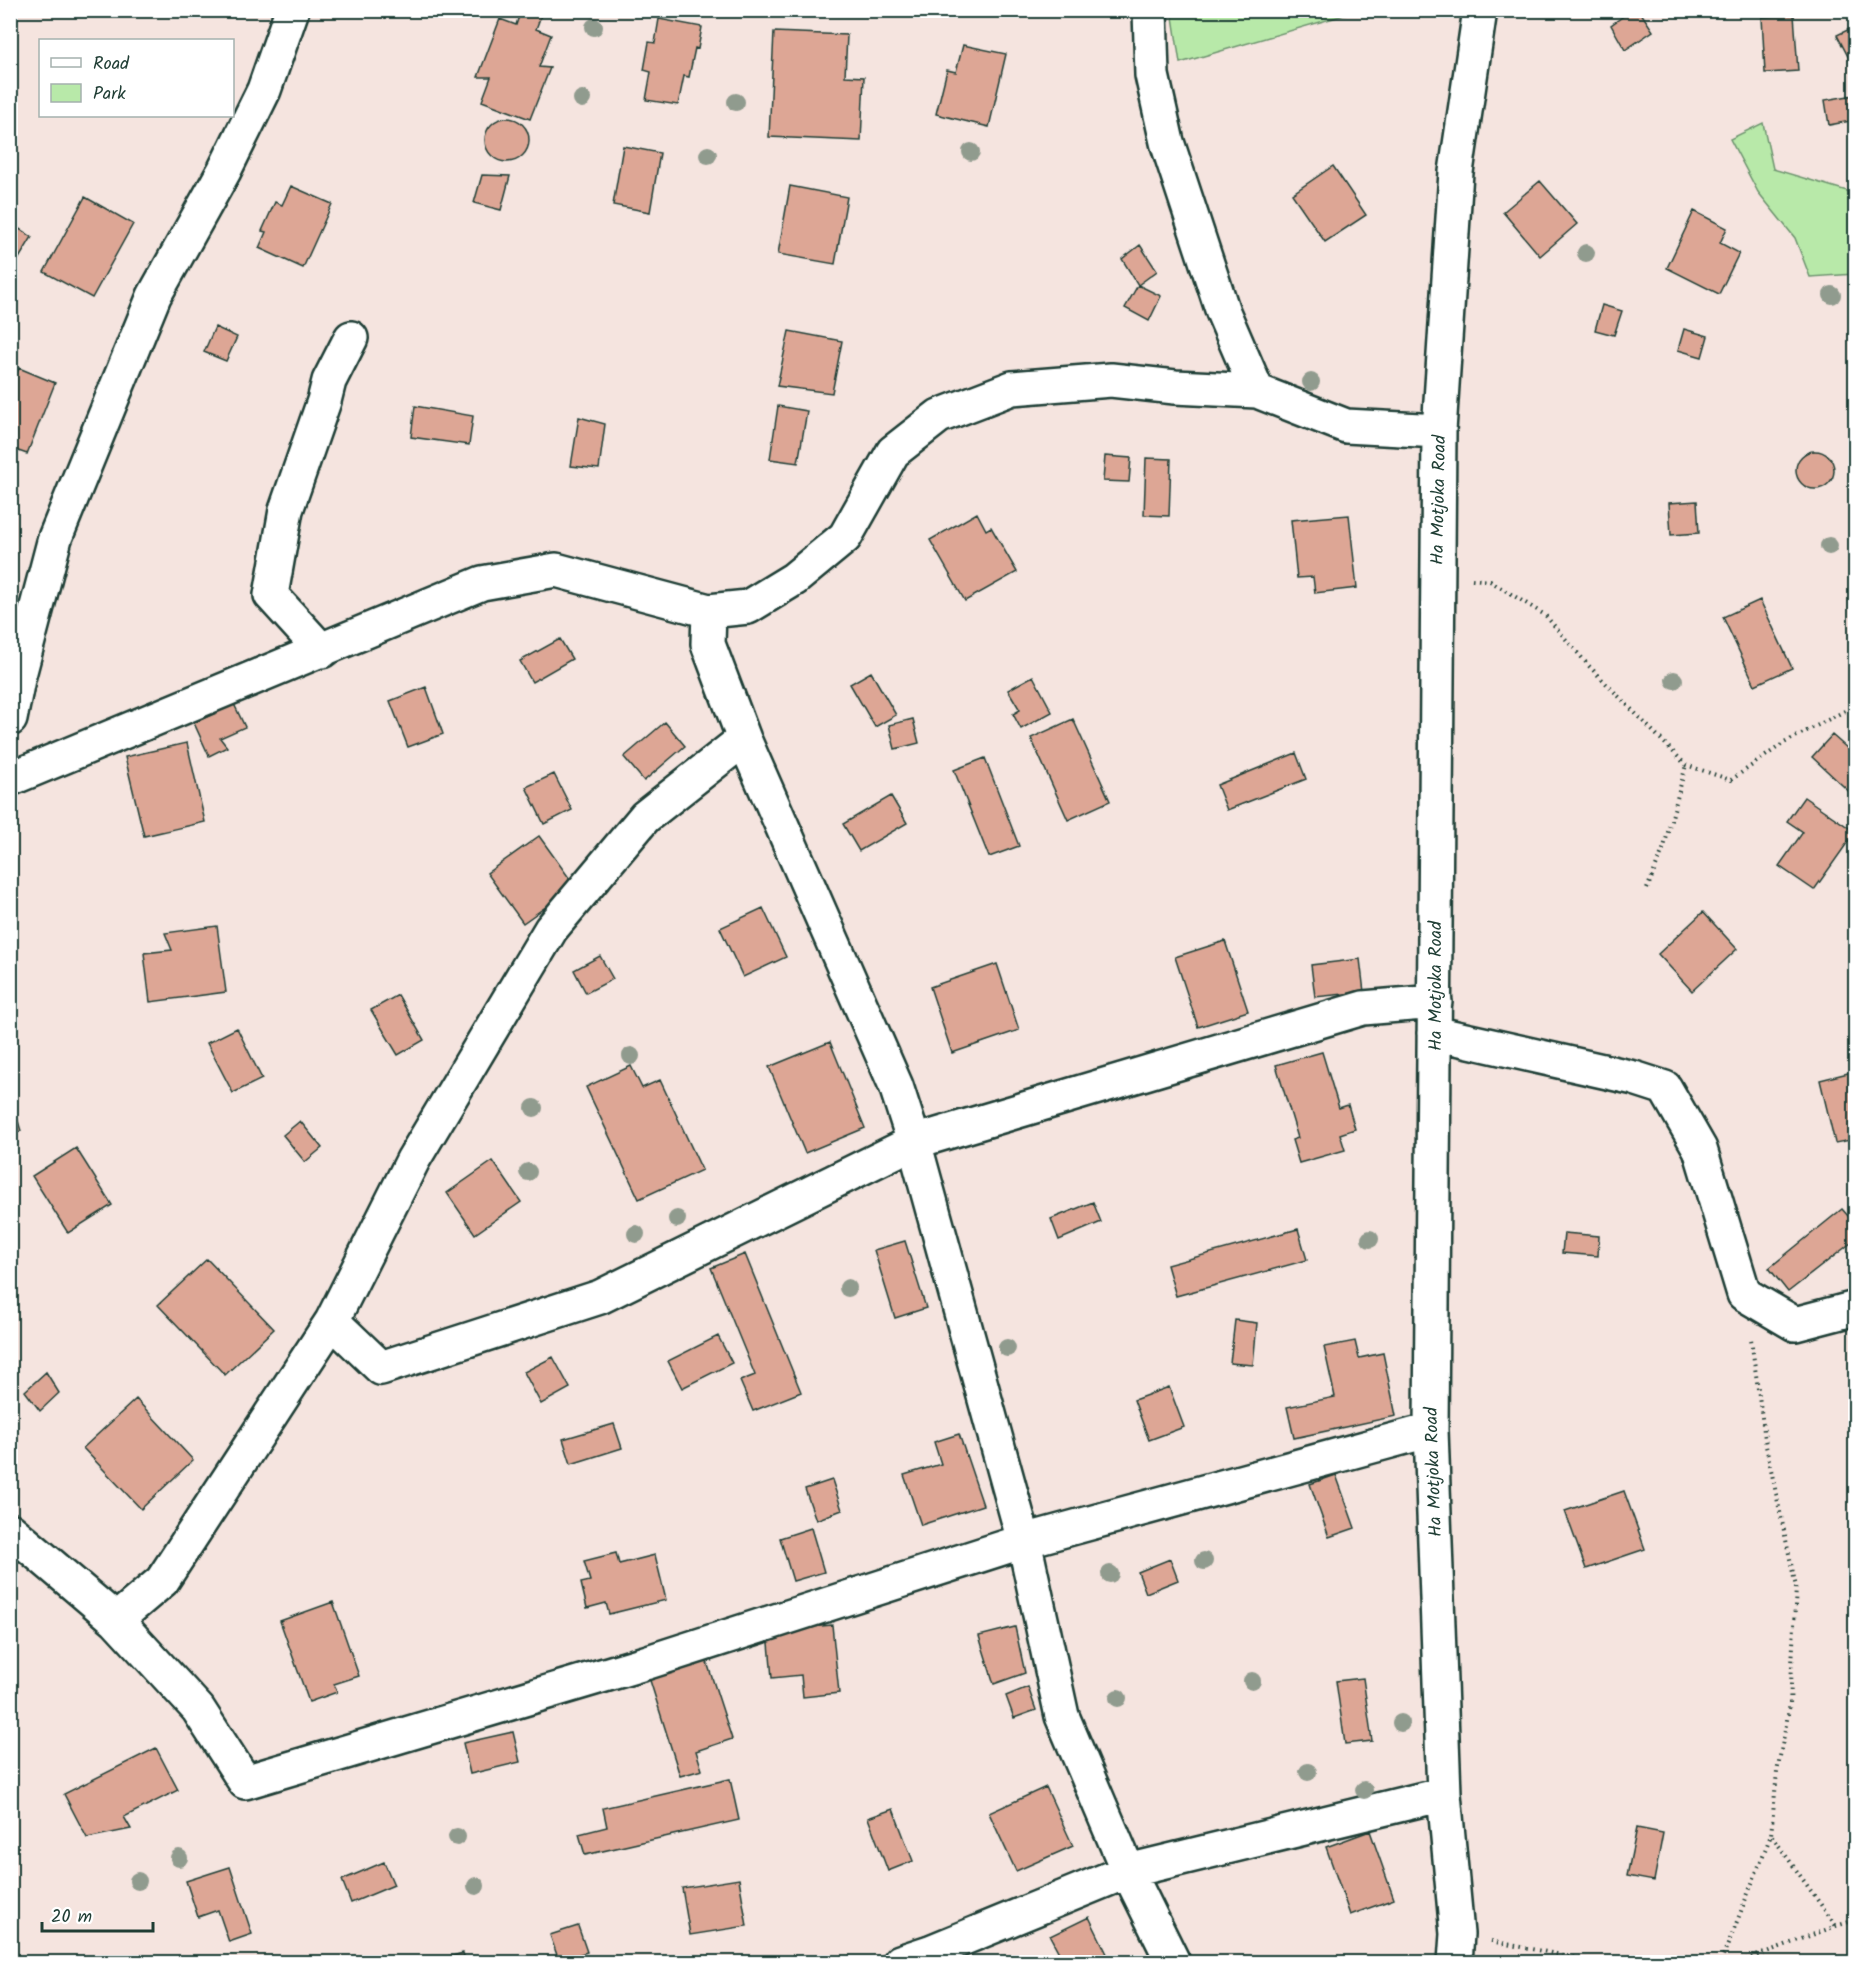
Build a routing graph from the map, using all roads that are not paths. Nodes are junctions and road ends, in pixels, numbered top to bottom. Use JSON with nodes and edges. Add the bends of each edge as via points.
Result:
{"nodes":[{"id":1,"x":292,"y":10,"type":"edge"},
{"id":2,"x":1150,"y":10,"type":"edge"},
{"id":3,"x":1480,"y":10,"type":"edge"},
{"id":4,"x":351,"y":338,"type":"dead end"},
{"id":5,"x":1257,"y":391,"type":"junction"},
{"id":6,"x":1439,"y":431,"type":"junction"},
{"id":7,"x":709,"y":611,"type":"junction"},
{"id":8,"x":322,"y":651,"type":"junction"},
{"id":9,"x":10,"y":719,"type":"edge"},
{"id":10,"x":744,"y":739,"type":"junction"},
{"id":11,"x":10,"y":779,"type":"edge"},
{"id":12,"x":1435,"y":1018,"type":"junction"},
{"id":13,"x":914,"y":1142,"type":"junction"},
{"id":14,"x":1856,"y":1308,"type":"edge"},
{"id":15,"x":332,"y":1321,"type":"junction"},
{"id":16,"x":1431,"y":1430,"type":"junction"},
{"id":17,"x":10,"y":1530,"type":"edge"},
{"id":18,"x":1024,"y":1541,"type":"junction"},
{"id":19,"x":116,"y":1620,"type":"junction"},
{"id":20,"x":1444,"y":1794,"type":"junction"},
{"id":21,"x":1128,"y":1871,"type":"junction"},
{"id":22,"x":1456,"y":1948,"type":"edge"},
{"id":23,"x":900,"y":1962,"type":"edge"},
{"id":24,"x":1173,"y":1962,"type":"edge"}],
"edges":[{"from":1,"to":9,"type":"street","via":[[264,90],[154,296],[55,537]]},
{"from":2,"to":5,"type":"street","via":[[1152,75],[1167,142],[1223,312]]},
{"from":3,"to":6,"type":"street","name":"Ha Motjoka Road","via":[[1456,172]]},
{"from":4,"to":8,"type":"street","via":[[329,381],[286,510],[271,595]]},
{"from":5,"to":6,"type":"street","via":[[1346,426]]},
{"from":5,"to":7,"type":"street","via":[[1111,380],[1012,388],[939,416],[893,453],[845,537],[794,579],[748,607]]},
{"from":6,"to":12,"type":"street","name":"Ha Motjoka Road"},
{"from":7,"to":8,"type":"street","via":[[556,570],[483,583]]},
{"from":7,"to":10,"type":"street","via":[[708,644]]},
{"from":8,"to":11,"type":"street"},
{"from":10,"to":13,"type":"street","via":[[896,1086]]},
{"from":10,"to":15,"type":"street","via":[[645,817],[551,929],[412,1160]]},
{"from":12,"to":13,"type":"street","via":[[1363,1008]]},
{"from":12,"to":14,"type":"street","via":[[1665,1088],[1700,1149],[1744,1294],[1795,1323]]},
{"from":12,"to":16,"type":"street","name":"Ha Motjoka Road"},
{"from":13,"to":15,"type":"street","via":[[600,1297],[381,1368]]},
{"from":13,"to":18,"type":"street"},
{"from":15,"to":19,"type":"street","via":[[162,1581]]},
{"from":16,"to":18,"type":"street"},
{"from":16,"to":20,"type":"street","name":"Ha Motjoka Road"},
{"from":17,"to":19,"type":"street"},
{"from":18,"to":19,"type":"street","via":[[645,1663],[245,1782],[198,1709]]},
{"from":18,"to":21,"type":"street","via":[[1062,1716]]},
{"from":20,"to":21,"type":"street"},
{"from":20,"to":22,"type":"street","name":"Ha Motjoka Road"},
{"from":21,"to":23,"type":"street"},
{"from":21,"to":24,"type":"street"}]}
